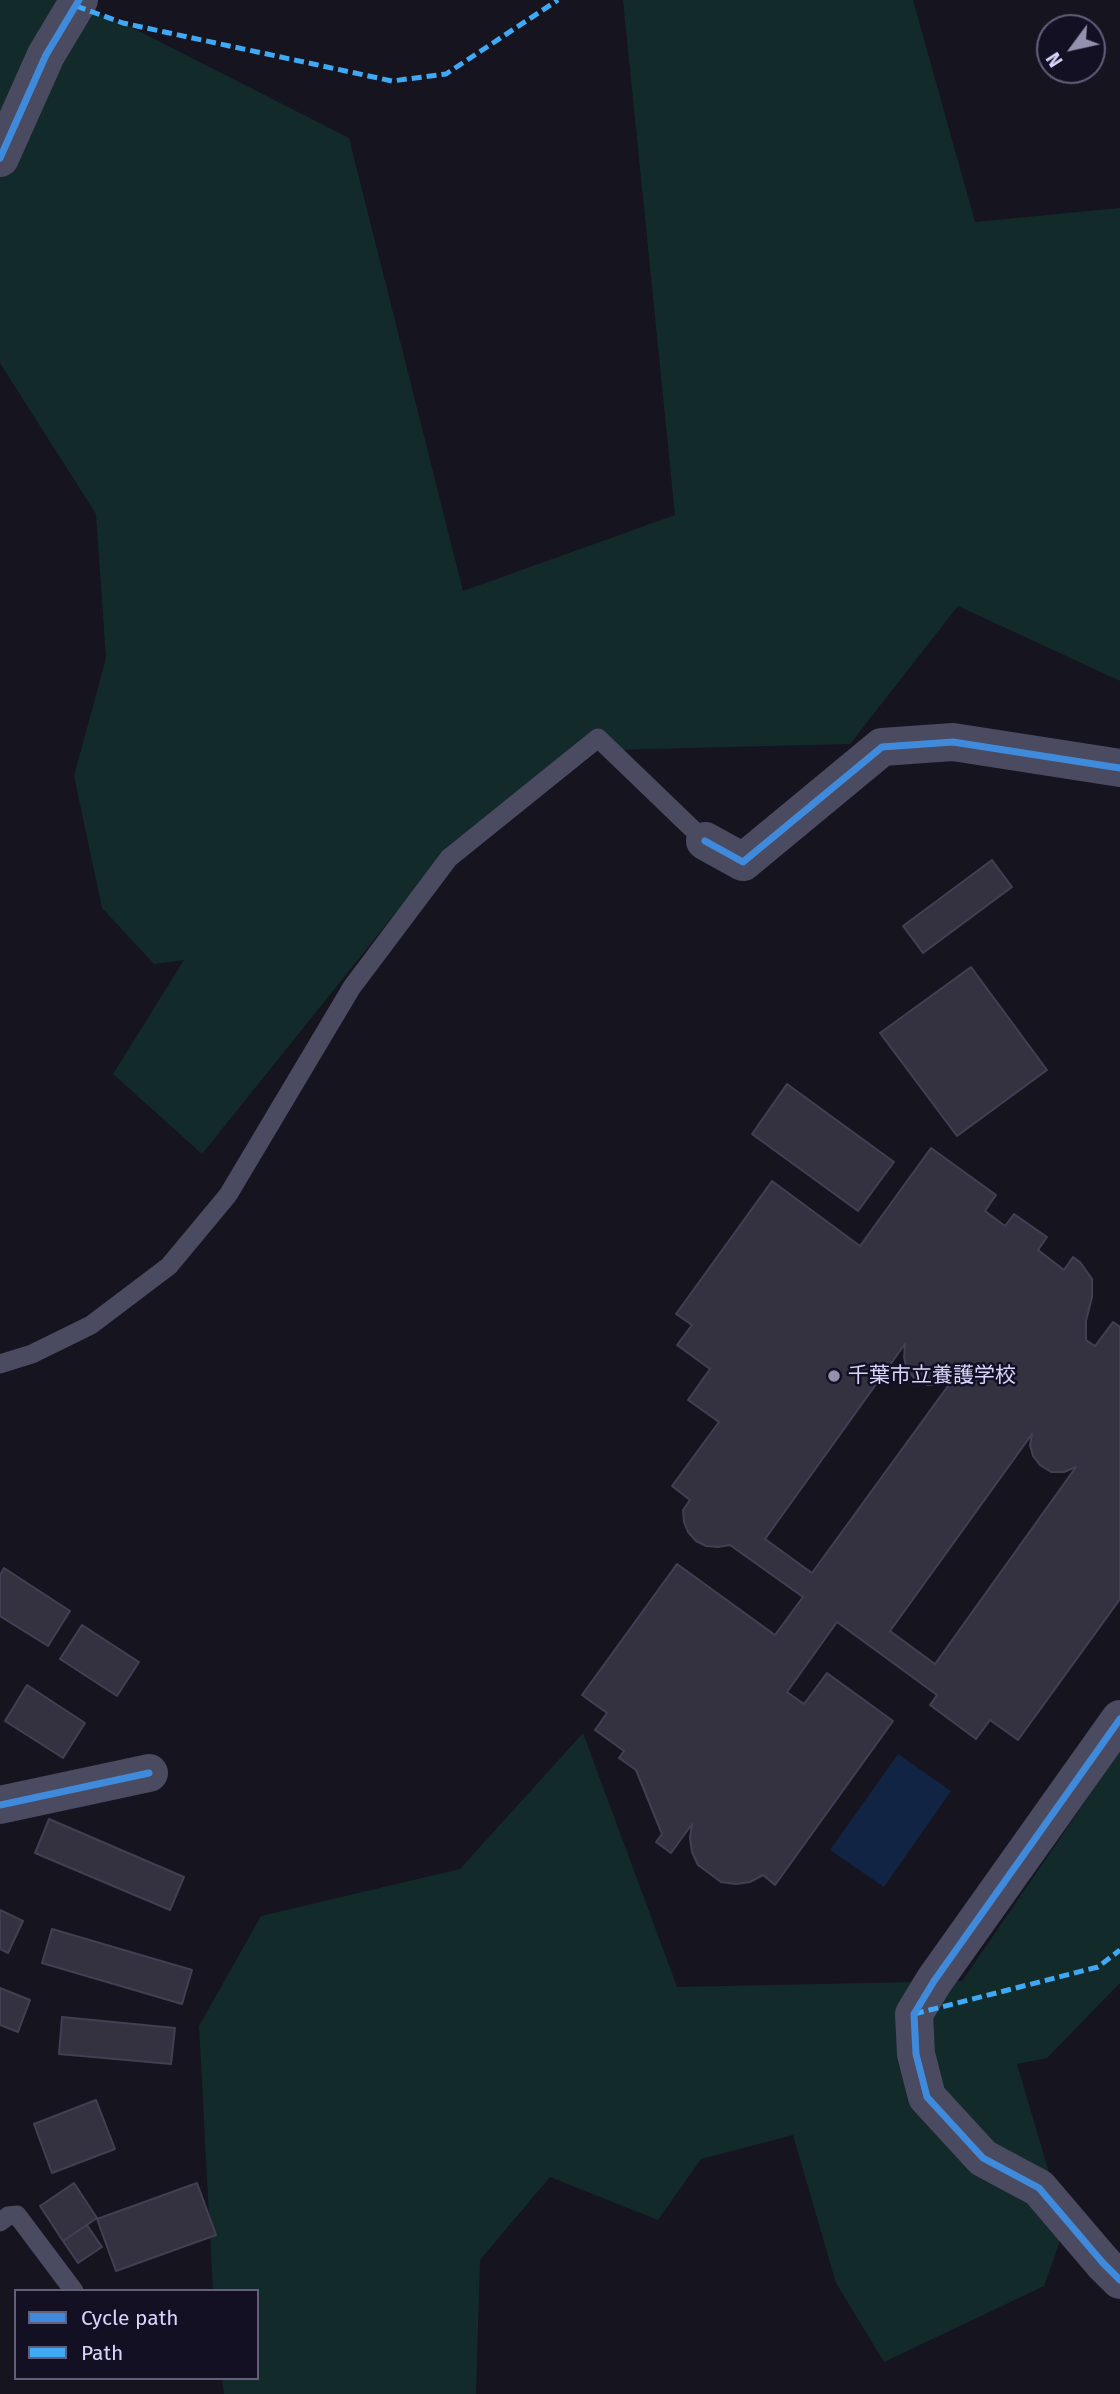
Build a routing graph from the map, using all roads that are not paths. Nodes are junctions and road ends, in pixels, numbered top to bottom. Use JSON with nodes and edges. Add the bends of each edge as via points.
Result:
{"nodes":[{"id":1,"x":79,"y":0,"type":"edge"},
{"id":2,"x":0,"y":158,"type":"edge"},
{"id":3,"x":1120,"y":768,"type":"edge"},
{"id":4,"x":705,"y":841,"type":"joint"},
{"id":5,"x":0,"y":1364,"type":"edge"},
{"id":6,"x":1120,"y":1719,"type":"edge"},
{"id":7,"x":149,"y":1773,"type":"dead end"},
{"id":8,"x":0,"y":1805,"type":"edge"},
{"id":9,"x":0,"y":2222,"type":"edge"},
{"id":10,"x":1120,"y":2280,"type":"edge"},
{"id":11,"x":73,"y":2289,"type":"edge"}],
"edges":[{"from":1,"to":2,"type":"street","via":[[46,55]]},
{"from":3,"to":4,"type":"street","via":[[953,742],[882,747],[743,862]]},
{"from":4,"to":5,"type":"lane","via":[[598,738],[449,858],[352,986],[228,1195],[169,1266],[92,1325]]},
{"from":6,"to":10,"type":"street","via":[[914,2014],[916,2054],[927,2096],[983,2158],[1039,2188]]},
{"from":7,"to":8,"type":"street"},
{"from":9,"to":11,"type":"lane","via":[[18,2215]]}]}
